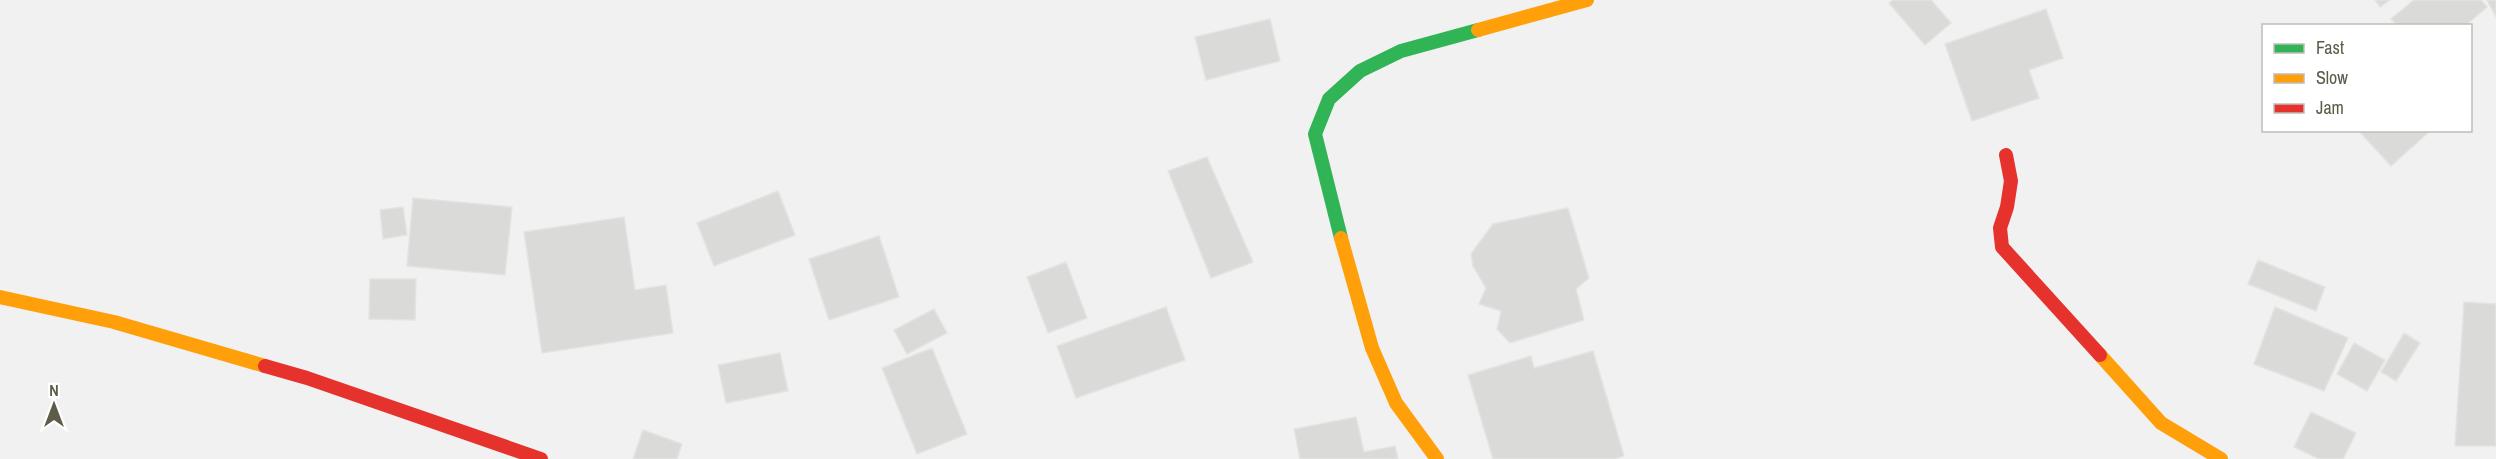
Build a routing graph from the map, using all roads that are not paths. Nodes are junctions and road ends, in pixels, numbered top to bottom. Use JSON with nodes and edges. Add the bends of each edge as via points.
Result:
{"nodes":[{"id":1,"x":1587,"y":0,"type":"edge"},
{"id":2,"x":2006,"y":155,"type":"dead end"},
{"id":3,"x":0,"y":297,"type":"edge"},
{"id":4,"x":541,"y":459,"type":"edge"},
{"id":5,"x":1437,"y":459,"type":"edge"},
{"id":6,"x":2221,"y":459,"type":"edge"}],
"edges":[{"from":1,"to":5,"type":"street","via":[[1401,51],[1360,71],[1329,99],[1315,134],[1372,348],[1396,403]]},
{"from":2,"to":6,"type":"street","via":[[2011,181],[2000,228],[2002,247],[2161,423]]},
{"from":3,"to":4,"type":"street","via":[[114,322],[307,378]]}]}
